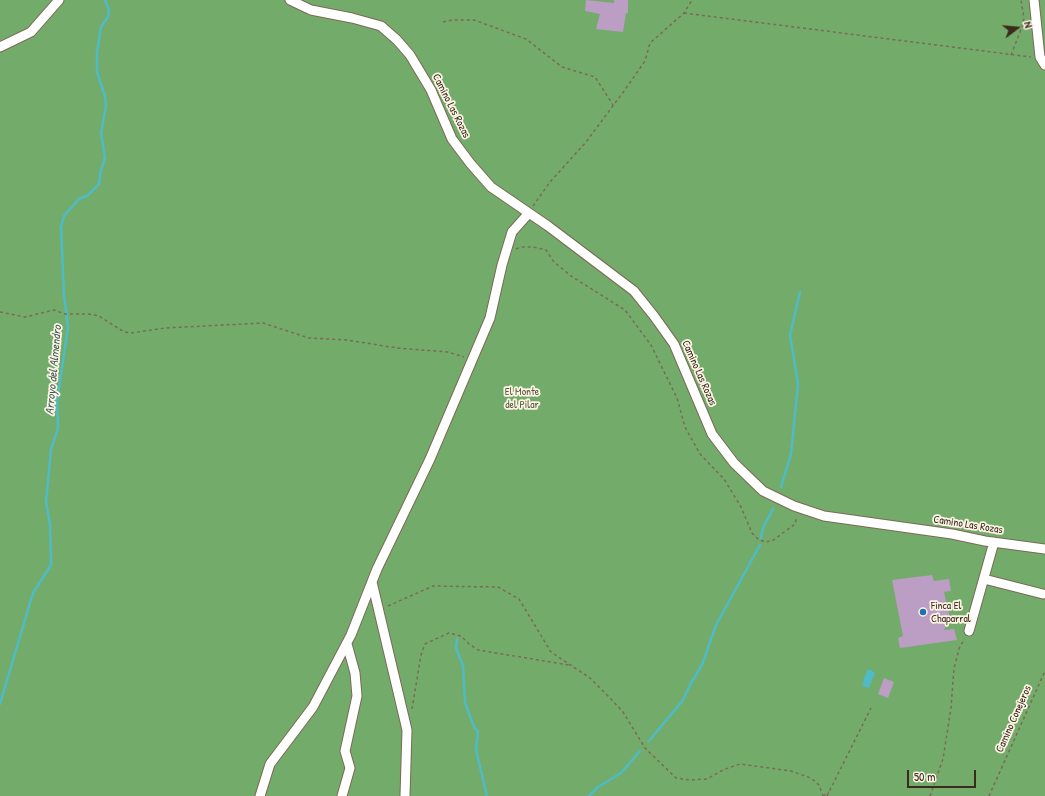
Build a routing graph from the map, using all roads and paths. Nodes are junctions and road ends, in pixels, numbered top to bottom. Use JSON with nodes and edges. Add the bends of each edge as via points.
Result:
{"nodes":[{"id":1,"x":59,"y":0,"type":"edge"},
{"id":2,"x":290,"y":0,"type":"edge"},
{"id":3,"x":692,"y":0,"type":"edge"},
{"id":4,"x":1021,"y":0,"type":"edge"},
{"id":5,"x":1034,"y":0,"type":"edge"},
{"id":6,"x":684,"y":13,"type":"junction"},
{"id":7,"x":442,"y":22,"type":"dead end"},
{"id":8,"x":0,"y":47,"type":"edge"},
{"id":9,"x":1011,"y":55,"type":"junction"},
{"id":10,"x":1040,"y":56,"type":"junction"},
{"id":11,"x":1045,"y":65,"type":"edge"},
{"id":12,"x":613,"y":105,"type":"junction"},
{"id":13,"x":529,"y":213,"type":"junction"},
{"id":14,"x":505,"y":255,"type":"junction"},
{"id":15,"x":0,"y":312,"type":"edge"},
{"id":16,"x":473,"y":359,"type":"junction"},
{"id":17,"x":799,"y":508,"type":"junction"},
{"id":18,"x":994,"y":542,"type":"junction"},
{"id":19,"x":1045,"y":549,"type":"edge"},
{"id":20,"x":984,"y":579,"type":"junction"},
{"id":21,"x":372,"y":581,"type":"junction"},
{"id":22,"x":1044,"y":594,"type":"dead end"},
{"id":23,"x":378,"y":610,"type":"junction"},
{"id":24,"x":969,"y":631,"type":"joint"},
{"id":25,"x":347,"y":644,"type":"junction"},
{"id":26,"x":571,"y":665,"type":"junction"},
{"id":27,"x":1045,"y":671,"type":"edge"},
{"id":28,"x":871,"y":708,"type":"dead end"},
{"id":29,"x":410,"y":715,"type":"dead end"},
{"id":30,"x":829,"y":792,"type":"junction"},
{"id":31,"x":260,"y":796,"type":"edge"},
{"id":32,"x":342,"y":796,"type":"edge"},
{"id":33,"x":404,"y":796,"type":"edge"},
{"id":34,"x":823,"y":796,"type":"edge"},
{"id":35,"x":827,"y":796,"type":"edge"},
{"id":36,"x":930,"y":796,"type":"edge"},
{"id":37,"x":989,"y":796,"type":"edge"}],
"edges":[{"from":1,"to":8,"type":"street","via":[[31,32]]},
{"from":2,"to":13,"type":"street","name":"Camino Las Rozas","via":[[311,10],[381,26],[397,40],[410,55],[431,90],[452,139],[470,163],[491,187]]},
{"from":3,"to":6,"type":"path"},
{"from":4,"to":9,"type":"path","via":[[1023,23]]},
{"from":5,"to":10,"type":"street"},
{"from":6,"to":9,"type":"path"},
{"from":6,"to":12,"type":"path","via":[[650,43],[645,61]]},
{"from":7,"to":12,"type":"path","via":[[474,20],[526,39],[562,67],[595,77]]},
{"from":9,"to":10,"type":"path"},
{"from":10,"to":11,"type":"street"},
{"from":12,"to":13,"type":"path","via":[[586,142],[550,182]]},
{"from":13,"to":14,"type":"street","via":[[512,232]]},
{"from":13,"to":17,"type":"street","name":"Camino Las Rozas","via":[[634,291],[674,344],[712,434],[734,463],[763,492]]},
{"from":14,"to":16,"type":"street","via":[[490,318]]},
{"from":14,"to":17,"type":"path","via":[[521,247],[546,250],[554,262],[571,276],[625,310],[651,345],[677,398],[685,427],[700,454],[724,479],[741,507],[752,533],[758,539],[772,541],[795,524]]},
{"from":15,"to":16,"type":"path","via":[[25,317],[54,310],[65,314],[88,314],[99,316],[124,332],[131,333],[165,328],[263,323],[309,338],[448,352]]},
{"from":16,"to":21,"type":"street","via":[[430,459]]},
{"from":17,"to":18,"type":"street","name":"Camino Las Rozas","via":[[824,516]]},
{"from":18,"to":19,"type":"street","name":"Camino Las Rozas"},
{"from":18,"to":20,"type":"street"},
{"from":20,"to":22,"type":"street"},
{"from":20,"to":24,"type":"street"},
{"from":21,"to":23,"type":"street"},
{"from":21,"to":25,"type":"street"},
{"from":23,"to":26,"type":"path","via":[[433,586],[498,587],[519,599],[551,652]]},
{"from":23,"to":33,"type":"street","via":[[407,730]]},
{"from":24,"to":36,"type":"path","via":[[960,646],[954,668],[951,708],[942,759]]},
{"from":25,"to":31,"type":"street","via":[[313,707],[270,764]]},
{"from":25,"to":32,"type":"street","via":[[355,673],[357,696],[345,750],[350,768]]},
{"from":26,"to":29,"type":"path","via":[[478,650],[461,636],[449,633],[425,644]]},
{"from":26,"to":34,"type":"path","via":[[590,678],[623,712],[645,748],[676,778],[707,779],[740,764],[791,771],[812,778]]},
{"from":27,"to":37,"type":"path","name":"Camino Conejeros"},
{"from":28,"to":30,"type":"path"},
{"from":30,"to":34,"type":"path"},
{"from":30,"to":35,"type":"path"}]}
